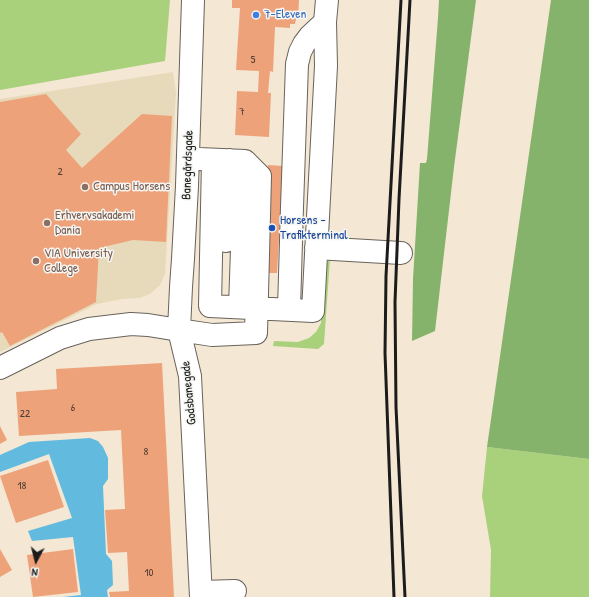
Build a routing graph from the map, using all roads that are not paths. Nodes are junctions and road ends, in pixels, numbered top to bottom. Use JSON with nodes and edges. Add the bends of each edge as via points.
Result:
{"nodes":[{"id":1,"x":193,"y":0,"type":"edge"},
{"id":2,"x":327,"y":0,"type":"edge"},
{"id":3,"x":325,"y":22,"type":"junction"},
{"id":4,"x":188,"y":159,"type":"junction"},
{"id":5,"x":229,"y":160,"type":"junction"},
{"id":6,"x":316,"y":248,"type":"junction"},
{"id":7,"x":401,"y":253,"type":"dead end"},
{"id":8,"x":233,"y":307,"type":"junction"},
{"id":9,"x":289,"y":309,"type":"junction"},
{"id":10,"x":179,"y":330,"type":"junction"},
{"id":11,"x":0,"y":368,"type":"edge"},
{"id":12,"x":236,"y":591,"type":"dead end"},
{"id":13,"x":201,"y":595,"type":"edge"}],
"edges":[{"from":1,"to":4,"type":"street","name":"Banegårdsgade"},
{"from":2,"to":3,"type":"street"},
{"from":3,"to":6,"type":"street","via":[[326,66]]},
{"from":3,"to":9,"type":"street","via":[[304,44],[297,64]]},
{"from":4,"to":5,"type":"street"},
{"from":4,"to":10,"type":"street","name":"Banegårdsgade"},
{"from":5,"to":8,"type":"street"},
{"from":5,"to":8,"type":"street","via":[[260,176]]},
{"from":6,"to":7,"type":"street","via":[[375,249]]},
{"from":6,"to":9,"type":"street","via":[[313,311]]},
{"from":8,"to":9,"type":"street"},
{"from":8,"to":10,"type":"street","via":[[256,333],[212,335]]},
{"from":10,"to":11,"type":"street","via":[[142,324],[89,329],[60,338]]},
{"from":10,"to":13,"type":"street","name":"Godsbanegade","via":[[190,376]]},
{"from":12,"to":13,"type":"street"}]}
